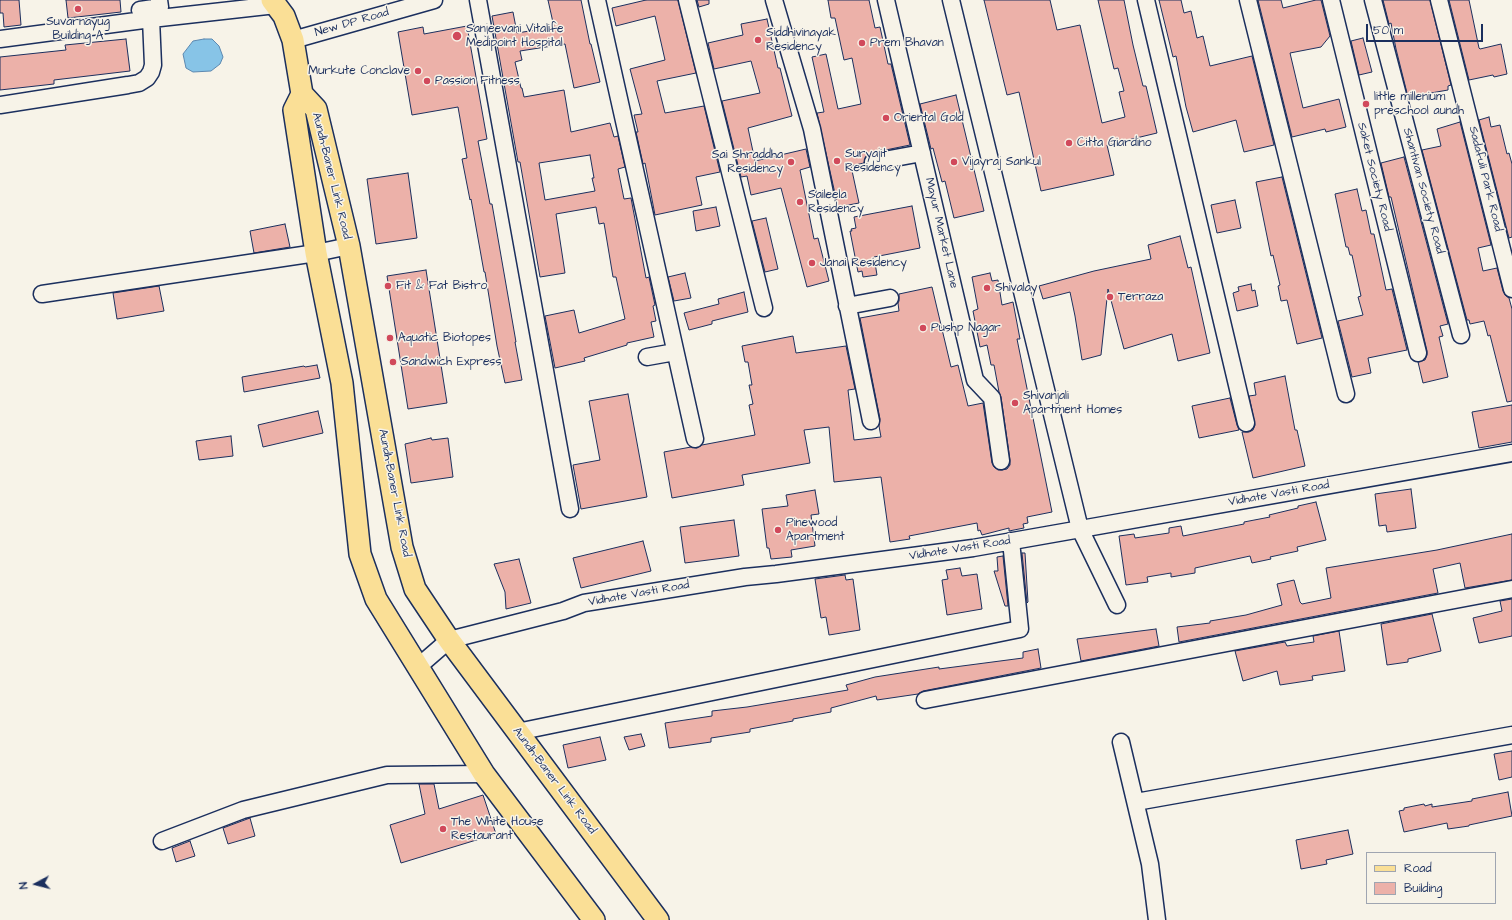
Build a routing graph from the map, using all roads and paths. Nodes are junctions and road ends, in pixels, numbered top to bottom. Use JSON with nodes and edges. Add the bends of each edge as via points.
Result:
{"nodes":[{"id":1,"x":159,"y":0,"type":"edge"},
{"id":2,"x":434,"y":0,"type":"edge"},
{"id":3,"x":478,"y":0,"type":"edge"},
{"id":4,"x":597,"y":0,"type":"edge"},
{"id":5,"x":687,"y":0,"type":"edge"},
{"id":6,"x":774,"y":0,"type":"edge"},
{"id":7,"x":886,"y":0,"type":"edge"},
{"id":8,"x":951,"y":0,"type":"edge"},
{"id":9,"x":1146,"y":0,"type":"edge"},
{"id":10,"x":1248,"y":0,"type":"edge"},
{"id":11,"x":1331,"y":0,"type":"edge"},
{"id":12,"x":1373,"y":0,"type":"edge"},
{"id":13,"x":1439,"y":0,"type":"edge"},
{"id":14,"x":274,"y":3,"type":"edge"},
{"id":15,"x":151,"y":19,"type":"junction"},
{"id":16,"x":0,"y":29,"type":"edge"},
{"id":17,"x":0,"y":39,"type":"edge"},
{"id":18,"x":293,"y":40,"type":"junction"},
{"id":19,"x":302,"y":94,"type":"junction"},
{"id":20,"x":0,"y":105,"type":"edge"},
{"id":21,"x":922,"y":153,"type":"junction"},
{"id":22,"x":873,"y":162,"type":"dead end"},
{"id":23,"x":349,"y":246,"type":"junction"},
{"id":24,"x":316,"y":253,"type":"junction"},
{"id":25,"x":1512,"y":289,"type":"edge"},
{"id":26,"x":42,"y":294,"type":"dead end"},
{"id":27,"x":890,"y":298,"type":"dead end"},
{"id":28,"x":847,"y":306,"type":"junction"},
{"id":29,"x":764,"y":308,"type":"dead end"},
{"id":30,"x":1461,"y":335,"type":"dead end"},
{"id":31,"x":675,"y":352,"type":"junction"},
{"id":32,"x":1418,"y":353,"type":"dead end"},
{"id":33,"x":648,"y":357,"type":"dead end"},
{"id":34,"x":1346,"y":394,"type":"dead end"},
{"id":35,"x":871,"y":421,"type":"dead end"},
{"id":36,"x":1246,"y":423,"type":"dead end"},
{"id":37,"x":695,"y":439,"type":"dead end"},
{"id":38,"x":1512,"y":453,"type":"edge"},
{"id":39,"x":1001,"y":461,"type":"dead end"},
{"id":40,"x":570,"y":509,"type":"dead end"},
{"id":41,"x":1080,"y":529,"type":"junction"},
{"id":42,"x":1011,"y":541,"type":"junction"},
{"id":43,"x":1512,"y":589,"type":"edge"},
{"id":44,"x":1117,"y":605,"type":"dead end"},
{"id":45,"x":449,"y":640,"type":"junction"},
{"id":46,"x":419,"y":666,"type":"junction"},
{"id":47,"x":925,"y":700,"type":"dead end"},
{"id":48,"x":517,"y":732,"type":"junction"},
{"id":49,"x":1512,"y":735,"type":"edge"},
{"id":50,"x":1121,"y":742,"type":"dead end"},
{"id":51,"x":484,"y":774,"type":"junction"},
{"id":52,"x":1136,"y":802,"type":"junction"},
{"id":53,"x":162,"y":841,"type":"dead end"},
{"id":54,"x":594,"y":920,"type":"edge"},
{"id":55,"x":658,"y":920,"type":"edge"},
{"id":56,"x":1157,"y":920,"type":"edge"}],
"edges":[{"from":1,"to":16,"type":"street","via":[[160,7]]},
{"from":2,"to":18,"type":"street","name":"New DP Road"},
{"from":3,"to":40,"type":"street"},
{"from":4,"to":31,"type":"street"},
{"from":5,"to":29,"type":"street"},
{"from":6,"to":28,"type":"street","via":[[812,129]]},
{"from":7,"to":21,"type":"street","name":"Mayur Market Lane"},
{"from":8,"to":41,"type":"street"},
{"from":9,"to":36,"type":"street"},
{"from":10,"to":34,"type":"street"},
{"from":11,"to":32,"type":"street","name":"Saket Society Road"},
{"from":12,"to":30,"type":"street","name":"Shantivan Society Road"},
{"from":13,"to":25,"type":"street","name":"Sadafuli Park Road"},
{"from":14,"to":15,"type":"street"},
{"from":14,"to":18,"type":"main road","via":[[284,16]]},
{"from":15,"to":17,"type":"street"},
{"from":15,"to":20,"type":"street","via":[[153,66],[147,78],[139,83]]},
{"from":18,"to":19,"type":"main road"},
{"from":19,"to":23,"type":"main road","name":"Aundh-Baner Link Road","via":[[316,109]]},
{"from":19,"to":24,"type":"main road","name":"Aundh-Baner Link Road","via":[[294,110]]},
{"from":21,"to":22,"type":"street"},
{"from":21,"to":39,"type":"street","name":"Mayur Market Lane","via":[[975,380],[992,398]]},
{"from":23,"to":24,"type":"street"},
{"from":23,"to":45,"type":"main road","name":"Aundh-Baner Link Road","via":[[402,547],[415,589]]},
{"from":24,"to":26,"type":"street"},
{"from":24,"to":46,"type":"main road","name":"Aundh-Baner Link Road","via":[[342,383],[360,554],[376,599]]},
{"from":27,"to":28,"type":"street"},
{"from":28,"to":35,"type":"street"},
{"from":31,"to":33,"type":"street"},
{"from":31,"to":37,"type":"street"},
{"from":38,"to":41,"type":"street","name":"Vidhate Vasti Road"},
{"from":41,"to":42,"type":"street","name":"Vidhate Vasti Road"},
{"from":41,"to":44,"type":"street"},
{"from":42,"to":45,"type":"street","name":"Vidhate Vasti Road","via":[[745,577],[584,603],[564,611]]},
{"from":42,"to":48,"type":"street","via":[[1020,629]]},
{"from":43,"to":47,"type":"street"},
{"from":45,"to":46,"type":"street","name":"Vidhate Vasti Road"},
{"from":45,"to":48,"type":"main road","name":"Aundh-Baner Link Road"},
{"from":46,"to":51,"type":"main road","name":"Aundh-Baner Link Road"},
{"from":48,"to":55,"type":"main road","name":"Aundh-Baner Link Road"},
{"from":49,"to":52,"type":"street"},
{"from":50,"to":52,"type":"street"},
{"from":51,"to":53,"type":"street","via":[[387,775],[244,810]]},
{"from":51,"to":54,"type":"main road","name":"Aundh-Baner Link Road"},
{"from":52,"to":56,"type":"street","via":[[1150,864]]}]}
